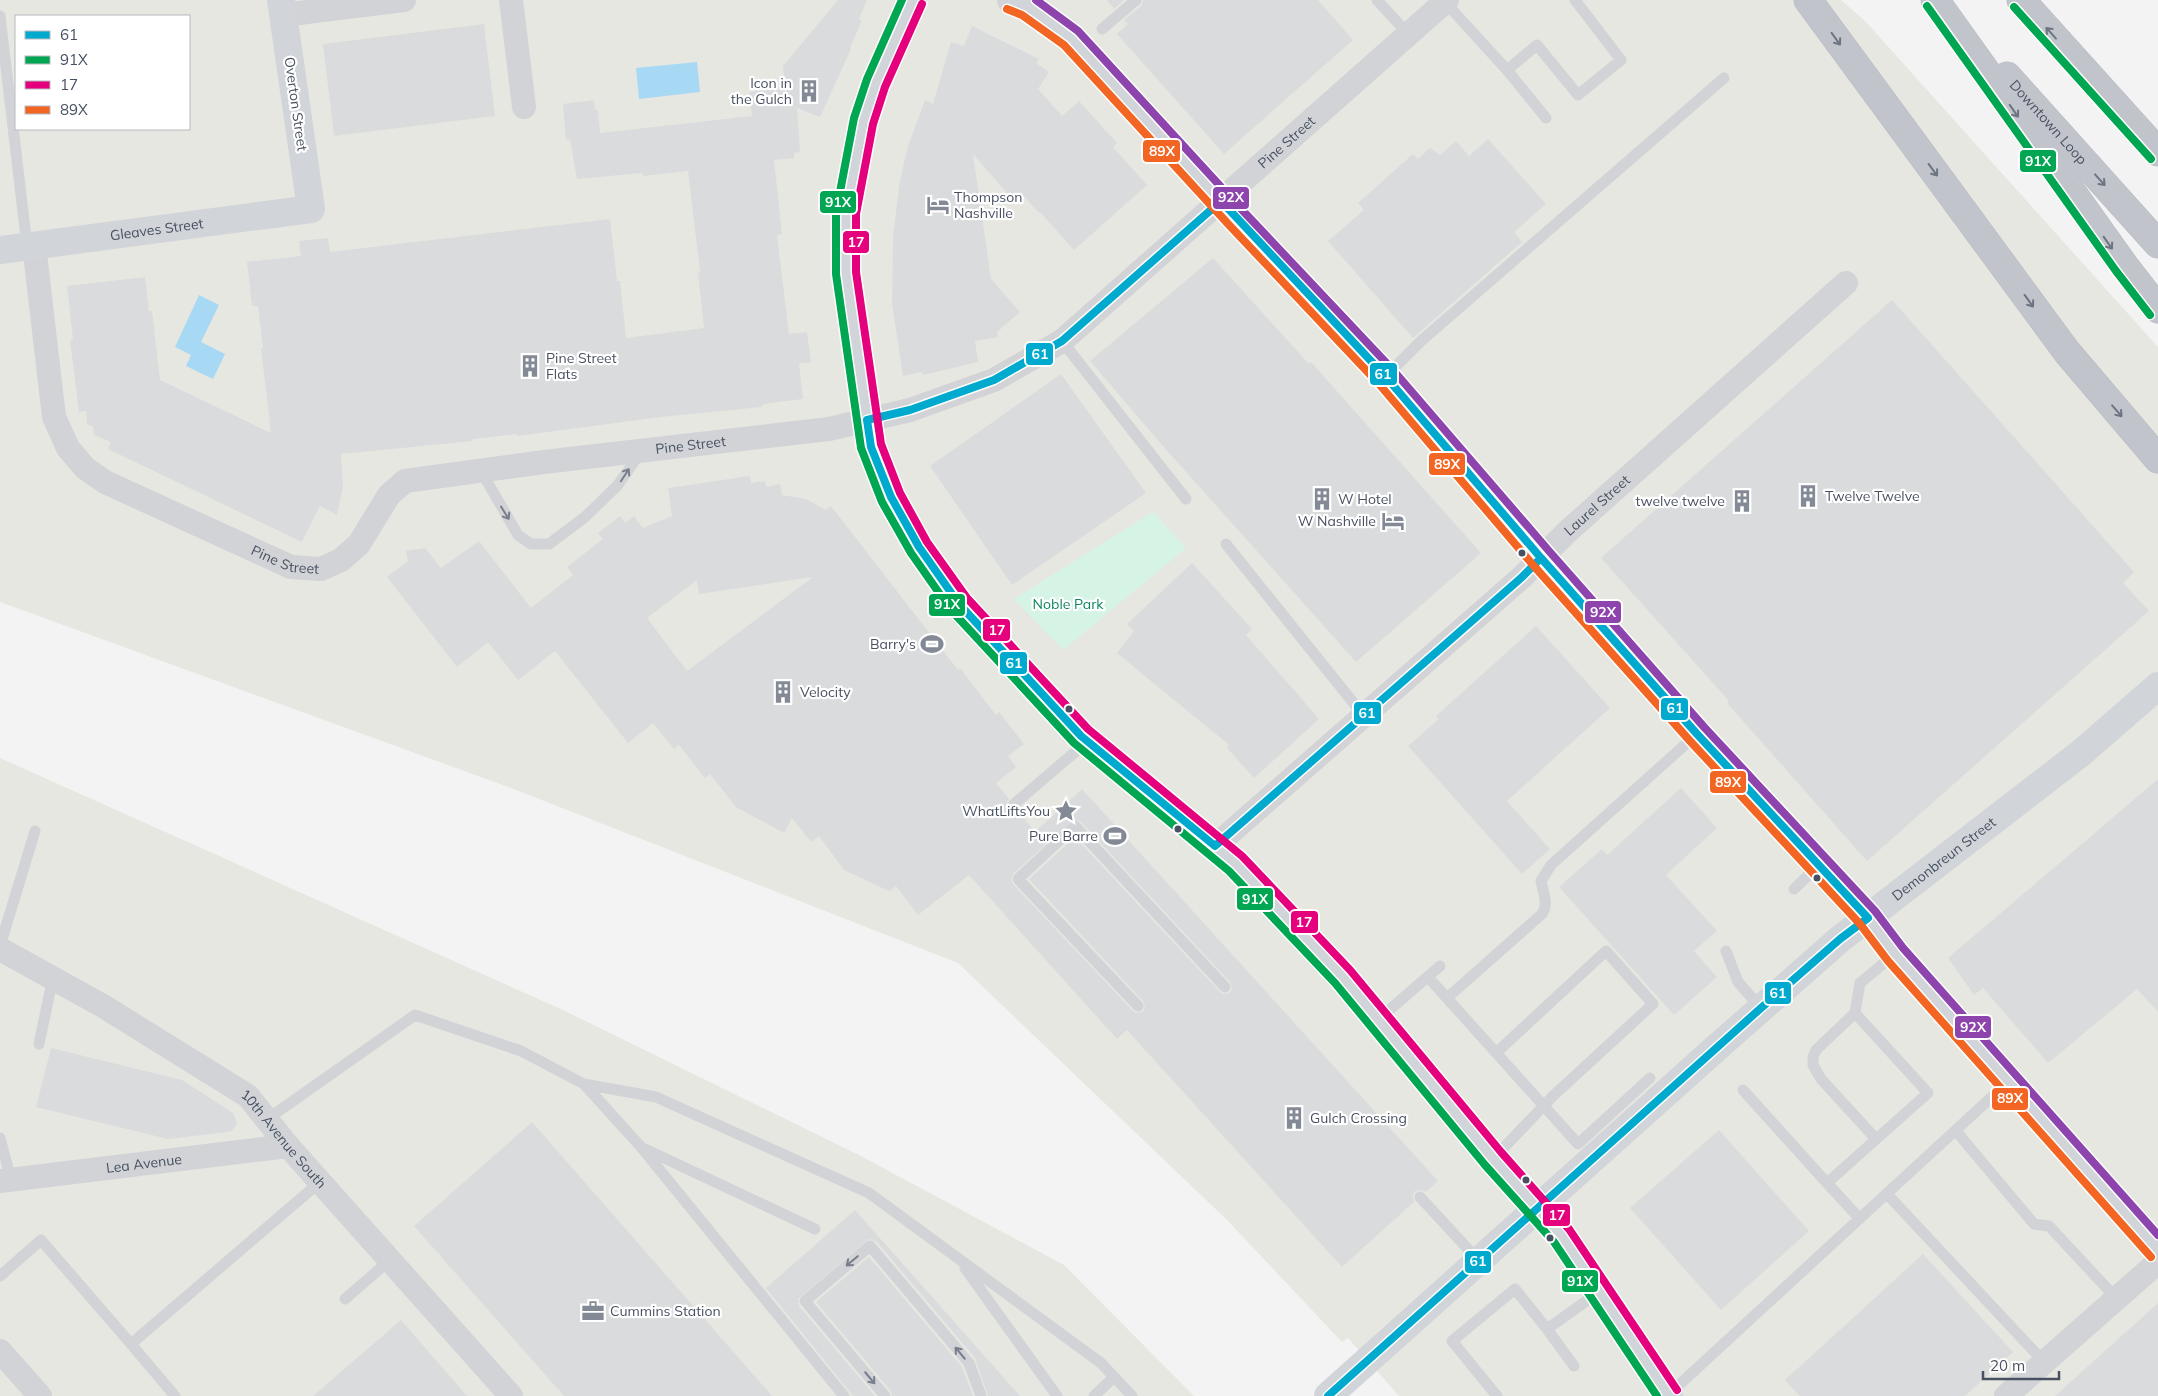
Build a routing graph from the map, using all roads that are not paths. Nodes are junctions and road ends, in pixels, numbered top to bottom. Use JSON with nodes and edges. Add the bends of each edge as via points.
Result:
{"nodes":[{"id":1,"x":404,"y":0,"type":"edge"},
{"id":2,"x":511,"y":0,"type":"edge"},
{"id":3,"x":912,"y":0,"type":"edge"},
{"id":4,"x":1011,"y":0,"type":"edge"},
{"id":5,"x":1136,"y":0,"type":"edge"},
{"id":6,"x":1377,"y":0,"type":"edge"},
{"id":7,"x":1575,"y":0,"type":"edge"},
{"id":8,"x":1808,"y":0,"type":"edge"},
{"id":9,"x":1935,"y":0,"type":"edge"},
{"id":10,"x":1939,"y":0,"type":"edge"},
{"id":11,"x":2022,"y":0,"type":"edge"},
{"id":12,"x":1446,"y":1,"type":"edge"},
{"id":13,"x":282,"y":8,"type":"edge"},
{"id":14,"x":0,"y":16,"type":"edge"},
{"id":15,"x":1102,"y":29,"type":"dead end"},
{"id":16,"x":1408,"y":35,"type":"junction"},
{"id":17,"x":2081,"y":66,"type":"junction"},
{"id":18,"x":1507,"y":70,"type":"junction"},
{"id":19,"x":1724,"y":78,"type":"dead end"},
{"id":20,"x":524,"y":107,"type":"dead end"},
{"id":21,"x":1546,"y":118,"type":"dead end"},
{"id":22,"x":2158,"y":140,"type":"edge"},
{"id":23,"x":2158,"y":152,"type":"edge"},
{"id":24,"x":1221,"y":202,"type":"junction"},
{"id":25,"x":311,"y":209,"type":"joint"},
{"id":26,"x":2158,"y":244,"type":"edge"},
{"id":27,"x":30,"y":246,"type":"junction"},
{"id":28,"x":0,"y":250,"type":"edge"},
{"id":29,"x":1846,"y":283,"type":"dead end"},
{"id":30,"x":2158,"y":309,"type":"edge"},
{"id":31,"x":1062,"y":341,"type":"junction"},
{"id":32,"x":1386,"y":377,"type":"junction"},
{"id":33,"x":867,"y":420,"type":"junction"},
{"id":34,"x":640,"y":451,"type":"junction"},
{"id":35,"x":2158,"y":459,"type":"edge"},
{"id":36,"x":481,"y":471,"type":"junction"},
{"id":37,"x":1186,"y":499,"type":"dead end"},
{"id":38,"x":1226,"y":544,"type":"dead end"},
{"id":39,"x":1541,"y":558,"type":"junction"},
{"id":40,"x":2158,"y":686,"type":"edge"},
{"id":41,"x":1364,"y":716,"type":"junction"},
{"id":42,"x":1697,"y":734,"type":"junction"},
{"id":43,"x":1088,"y":741,"type":"junction"},
{"id":44,"x":1013,"y":805,"type":"dead end"},
{"id":45,"x":34,"y":831,"type":"dead end"},
{"id":46,"x":1215,"y":846,"type":"junction"},
{"id":47,"x":1819,"y":865,"type":"junction"},
{"id":48,"x":1794,"y":888,"type":"dead end"},
{"id":49,"x":1868,"y":918,"type":"junction"},
{"id":50,"x":0,"y":947,"type":"edge"},
{"id":51,"x":1726,"y":951,"type":"dead end"},
{"id":52,"x":1895,"y":954,"type":"junction"},
{"id":53,"x":1440,"y":966,"type":"dead end"},
{"id":54,"x":53,"y":977,"type":"junction"},
{"id":55,"x":1428,"y":977,"type":"junction"},
{"id":56,"x":1225,"y":987,"type":"dead end"},
{"id":57,"x":1447,"y":998,"type":"junction"},
{"id":58,"x":1138,"y":1006,"type":"dead end"},
{"id":59,"x":1761,"y":1008,"type":"junction"},
{"id":60,"x":1855,"y":1013,"type":"junction"},
{"id":61,"x":1379,"y":1019,"type":"junction"},
{"id":62,"x":39,"y":1044,"type":"dead end"},
{"id":63,"x":1497,"y":1052,"type":"junction"},
{"id":64,"x":1650,"y":1078,"type":"dead end"},
{"id":65,"x":2008,"y":1082,"type":"junction"},
{"id":66,"x":584,"y":1084,"type":"junction"},
{"id":67,"x":1743,"y":1090,"type":"dead end"},
{"id":68,"x":1544,"y":1105,"type":"junction"},
{"id":69,"x":266,"y":1120,"type":"junction"},
{"id":70,"x":1956,"y":1131,"type":"junction"},
{"id":71,"x":0,"y":1138,"type":"edge"},
{"id":72,"x":1876,"y":1139,"type":"junction"},
{"id":73,"x":288,"y":1146,"type":"junction"},
{"id":74,"x":641,"y":1147,"type":"junction"},
{"id":75,"x":1493,"y":1159,"type":"junction"},
{"id":76,"x":6,"y":1180,"type":"edge"},
{"id":77,"x":320,"y":1182,"type":"junction"},
{"id":78,"x":1827,"y":1183,"type":"junction"},
{"id":79,"x":1887,"y":1194,"type":"junction"},
{"id":80,"x":1420,"y":1197,"type":"dead end"},
{"id":81,"x":1860,"y":1219,"type":"junction"},
{"id":82,"x":815,"y":1229,"type":"dead end"},
{"id":83,"x":2158,"y":1250,"type":"edge"},
{"id":84,"x":390,"y":1260,"type":"junction"},
{"id":85,"x":960,"y":1260,"type":"junction"},
{"id":86,"x":1480,"y":1261,"type":"junction"},
{"id":87,"x":2158,"y":1262,"type":"edge"},
{"id":88,"x":0,"y":1276,"type":"edge"},
{"id":89,"x":1599,"y":1292,"type":"junction"},
{"id":90,"x":2116,"y":1298,"type":"junction"},
{"id":91,"x":345,"y":1300,"type":"dead end"},
{"id":92,"x":1546,"y":1329,"type":"junction"},
{"id":93,"x":131,"y":1344,"type":"junction"},
{"id":94,"x":0,"y":1351,"type":"edge"},
{"id":95,"x":2044,"y":1362,"type":"junction"},
{"id":96,"x":1574,"y":1366,"type":"dead end"},
{"id":97,"x":1114,"y":1377,"type":"junction"},
{"id":98,"x":1668,"y":1395,"type":"edge"},
{"id":99,"x":40,"y":1396,"type":"edge"},
{"id":100,"x":175,"y":1396,"type":"edge"},
{"id":101,"x":510,"y":1396,"type":"edge"},
{"id":102,"x":844,"y":1396,"type":"edge"},
{"id":103,"x":885,"y":1396,"type":"edge"},
{"id":104,"x":981,"y":1396,"type":"edge"},
{"id":105,"x":1057,"y":1396,"type":"edge"},
{"id":106,"x":1094,"y":1396,"type":"edge"},
{"id":107,"x":1132,"y":1396,"type":"edge"},
{"id":108,"x":1328,"y":1396,"type":"edge"},
{"id":109,"x":1497,"y":1396,"type":"edge"},
{"id":110,"x":2006,"y":1396,"type":"edge"}],
"edges":[{"from":1,"to":13,"type":"street"},
{"from":2,"to":20,"type":"street"},
{"from":3,"to":33,"type":"main road","via":[[863,122],[846,213],[846,273]]},
{"from":4,"to":24,"type":"main road","via":[[1027,6],[1071,38]]},
{"from":5,"to":15,"type":"lane"},
{"from":6,"to":16,"type":"lane"},
{"from":7,"to":18,"type":"lane","via":[[1621,60],[1578,95],[1537,46]]},
{"from":8,"to":35,"type":"highway","one_way":true,"via":[[2067,352]]},
{"from":9,"to":30,"type":"highway","one_way":true},
{"from":10,"to":26,"type":"highway","name":"Downtown Loop","one_way":true},
{"from":17,"to":11,"type":"highway","one_way":true},
{"from":12,"to":16,"type":"street","name":"Pine Street"},
{"from":12,"to":18,"type":"lane"},
{"from":13,"to":25,"type":"main road","name":"Overton Street"},
{"from":14,"to":27,"type":"lane"},
{"from":16,"to":24,"type":"street","name":"Pine Street"},
{"from":17,"to":22,"type":"highway"},
{"from":17,"to":23,"type":"highway"},
{"from":18,"to":21,"type":"lane"},
{"from":19,"to":32,"type":"lane","via":[[1421,341]]},
{"from":24,"to":31,"type":"street","name":"Pine Street"},
{"from":24,"to":32,"type":"main road"},
{"from":25,"to":27,"type":"main road","name":"Gleaves Street"},
{"from":27,"to":28,"type":"main road","name":"Gleaves Street"},
{"from":27,"to":36,"type":"street","name":"Pine Street","via":[[54,417],[68,448],[85,468],[105,482],[291,567],[321,570],[341,560],[359,544],[389,495],[405,481]]},
{"from":29,"to":39,"type":"street","name":"Laurel Street"},
{"from":31,"to":33,"type":"street","name":"Pine Street","via":[[994,380],[910,410]]},
{"from":31,"to":37,"type":"lane"},
{"from":32,"to":39,"type":"main road"},
{"from":33,"to":34,"type":"street","name":"Pine Street","via":[[828,429]]},
{"from":33,"to":43,"type":"main road","via":[[871,447],[892,497],[919,547],[959,604]]},
{"from":34,"to":36,"type":"street","name":"Pine Street"},
{"from":36,"to":34,"type":"lane","one_way":true,"via":[[518,534],[531,544],[550,544],[585,518],[618,485]]},
{"from":38,"to":41,"type":"lane"},
{"from":39,"to":41,"type":"street","name":"Laurel Street"},
{"from":39,"to":42,"type":"main road"},
{"from":40,"to":49,"type":"main road","name":"Demonbreun Street","via":[[2073,758]]},
{"from":41,"to":46,"type":"street","name":"Laurel Street"},
{"from":42,"to":47,"type":"main road"},
{"from":42,"to":57,"type":"lane","via":[[1551,865],[1541,881],[1546,900],[1542,914]]},
{"from":43,"to":44,"type":"lane"},
{"from":43,"to":46,"type":"main road"},
{"from":45,"to":50,"type":"lane"},
{"from":46,"to":61,"type":"main road","via":[[1236,864]]},
{"from":47,"to":48,"type":"lane"},
{"from":47,"to":49,"type":"main road"},
{"from":49,"to":52,"type":"main road"},
{"from":49,"to":59,"type":"main road","name":"Demonbreun Street","via":[[1840,938]]},
{"from":50,"to":54,"type":"street","name":"10th Avenue South"},
{"from":51,"to":59,"type":"lane","via":[[1738,982]]},
{"from":52,"to":60,"type":"lane","via":[[1860,983]]},
{"from":52,"to":65,"type":"main road"},
{"from":53,"to":55,"type":"lane"},
{"from":54,"to":62,"type":"lane"},
{"from":54,"to":69,"type":"street","name":"10th Avenue South","via":[[248,1096]]},
{"from":55,"to":57,"type":"lane"},
{"from":55,"to":61,"type":"lane"},
{"from":56,"to":58,"type":"lane","via":[[1075,826],[1018,879]]},
{"from":57,"to":63,"type":"lane"},
{"from":59,"to":86,"type":"main road","name":"Demonbreun Street","bridge":true},
{"from":60,"to":72,"type":"lane","via":[[1816,1050],[1813,1065],[1821,1079]]},
{"from":60,"to":72,"type":"lane","via":[[1928,1093]]},
{"from":61,"to":75,"type":"main road"},
{"from":63,"to":68,"type":"lane"},
{"from":63,"to":68,"type":"lane","via":[[1606,952],[1653,1004]]},
{"from":64,"to":68,"type":"lane","via":[[1578,1144]]},
{"from":65,"to":70,"type":"lane"},
{"from":65,"to":83,"type":"main road"},
{"from":66,"to":69,"type":"lane","via":[[520,1051],[415,1015]]},
{"from":66,"to":74,"type":"lane"},
{"from":66,"to":85,"type":"lane","via":[[656,1097],[869,1193]]},
{"from":67,"to":78,"type":"lane"},
{"from":68,"to":75,"type":"lane"},
{"from":69,"to":73,"type":"street","name":"10th Avenue South"},
{"from":70,"to":79,"type":"lane"},
{"from":70,"to":90,"type":"lane","via":[[2034,1224],[2050,1226]]},
{"from":71,"to":76,"type":"lane"},
{"from":72,"to":78,"type":"lane"},
{"from":73,"to":76,"type":"street","name":"Lea Avenue"},
{"from":73,"to":77,"type":"street","name":"10th Avenue South"},
{"from":74,"to":82,"type":"lane"},
{"from":74,"to":102,"type":"lane"},
{"from":75,"to":89,"type":"main road","via":[[1562,1236]]},
{"from":77,"to":84,"type":"street","name":"10th Avenue South"},
{"from":77,"to":93,"type":"lane"},
{"from":78,"to":81,"type":"lane"},
{"from":79,"to":81,"type":"lane"},
{"from":79,"to":95,"type":"lane"},
{"from":80,"to":86,"type":"lane"},
{"from":81,"to":98,"type":"lane"},
{"from":84,"to":91,"type":"lane"},
{"from":84,"to":101,"type":"street","name":"10th Avenue South"},
{"from":85,"to":97,"type":"lane","via":[[1101,1363]]},
{"from":85,"to":105,"type":"lane"},
{"from":86,"to":108,"type":"main road","name":"Demonbreun Street","bridge":true},
{"from":87,"to":90,"type":"street"},
{"from":88,"to":93,"type":"lane","via":[[41,1240]]},
{"from":89,"to":92,"type":"lane"},
{"from":89,"to":98,"type":"main road"},
{"from":90,"to":95,"type":"street"},
{"from":92,"to":96,"type":"lane"},
{"from":92,"to":109,"type":"lane","via":[[1515,1289],[1452,1341]]},
{"from":93,"to":100,"type":"lane"},
{"from":94,"to":99,"type":"street"},
{"from":95,"to":110,"type":"street"},
{"from":97,"to":106,"type":"lane"},
{"from":97,"to":107,"type":"lane"},
{"from":104,"to":103,"type":"lane","one_way":true,"via":[[968,1362],[870,1246],[805,1301]]}]}
